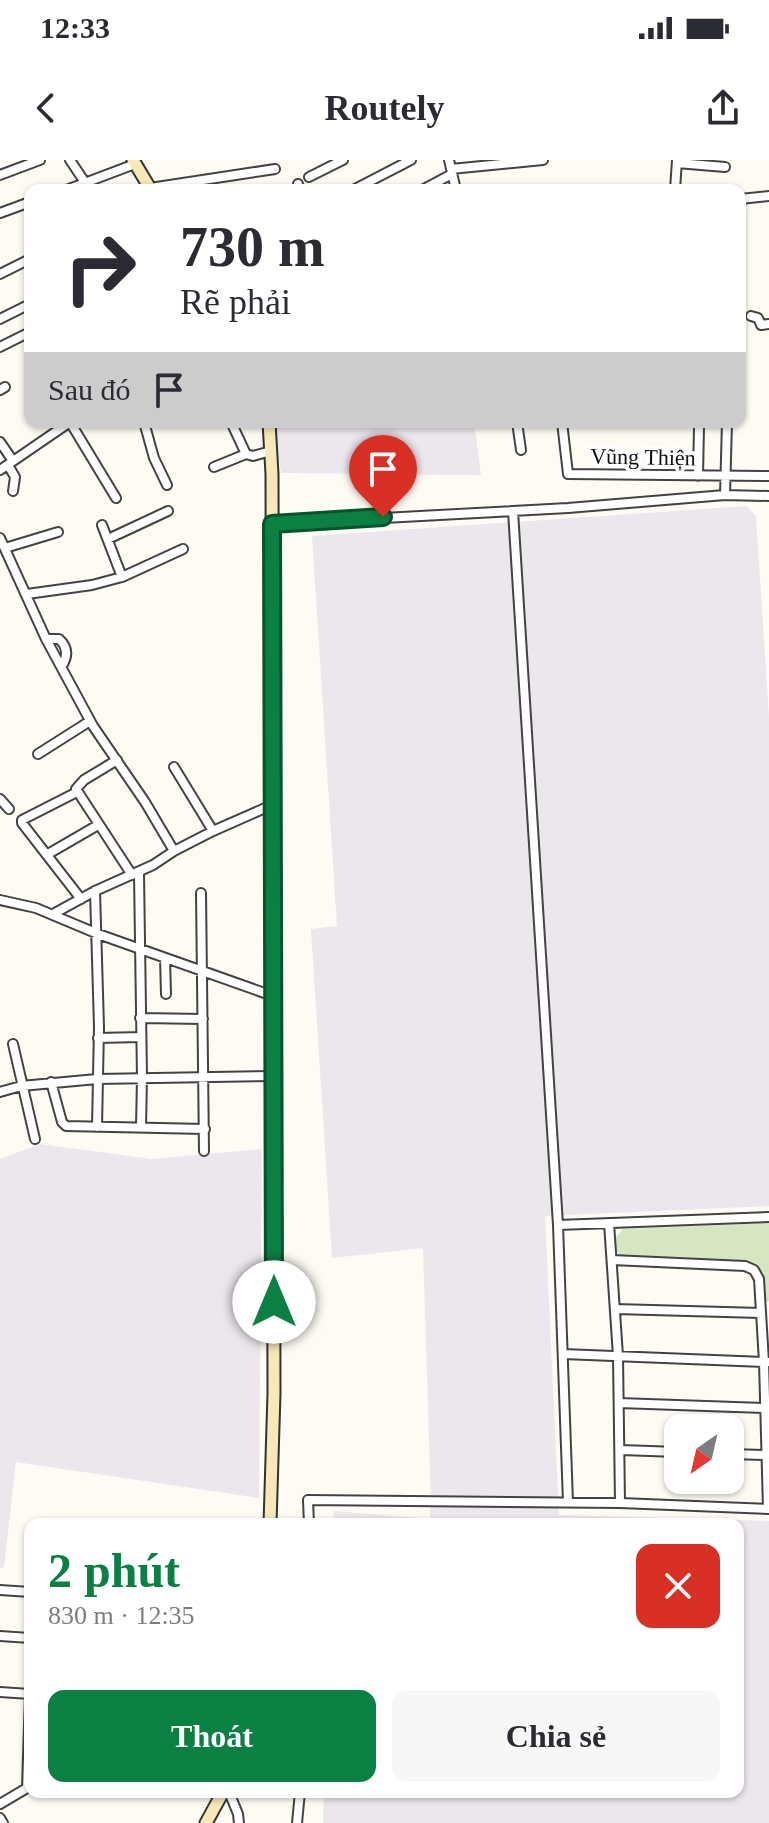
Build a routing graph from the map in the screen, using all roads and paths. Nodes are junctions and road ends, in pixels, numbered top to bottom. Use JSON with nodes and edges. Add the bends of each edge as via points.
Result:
{"nodes":[{"id":1,"x":40,"y":160,"type":"edge"},
{"id":2,"x":70,"y":160,"type":"edge"},
{"id":3,"x":343,"y":160,"type":"edge"},
{"id":4,"x":411,"y":160,"type":"edge"},
{"id":5,"x":543,"y":160,"type":"edge"},
{"id":6,"x":677,"y":161,"type":"edge"},
{"id":7,"x":134,"y":162,"type":"edge"},
{"id":8,"x":725,"y":167,"type":"dead end"},
{"id":9,"x":451,"y":168,"type":"edge"},
{"id":10,"x":275,"y":169,"type":"dead end"},
{"id":11,"x":0,"y":175,"type":"edge"},
{"id":12,"x":309,"y":177,"type":"dead end"},
{"id":13,"x":86,"y":184,"type":"edge"},
{"id":14,"x":94,"y":184,"type":"edge"},
{"id":15,"x":147,"y":184,"type":"edge"},
{"id":16,"x":181,"y":184,"type":"edge"},
{"id":17,"x":365,"y":184,"type":"edge"},
{"id":18,"x":430,"y":184,"type":"edge"},
{"id":19,"x":675,"y":184,"type":"edge"},
{"id":20,"x":769,"y":196,"type":"edge"},
{"id":21,"x":746,"y":198,"type":"edge"},
{"id":22,"x":24,"y":204,"type":"edge"},
{"id":23,"x":0,"y":213,"type":"edge"},
{"id":24,"x":24,"y":262,"type":"edge"},
{"id":25,"x":0,"y":274,"type":"edge"},
{"id":26,"x":24,"y":307,"type":"edge"},
{"id":27,"x":751,"y":316,"type":"dead end"},
{"id":28,"x":0,"y":319,"type":"edge"},
{"id":29,"x":769,"y":324,"type":"edge"},
{"id":30,"x":24,"y":335,"type":"edge"},
{"id":31,"x":0,"y":347,"type":"edge"},
{"id":32,"x":61,"y":428,"type":"edge"},
{"id":33,"x":74,"y":428,"type":"edge"},
{"id":34,"x":146,"y":428,"type":"edge"},
{"id":35,"x":234,"y":428,"type":"edge"},
{"id":36,"x":269,"y":428,"type":"edge"},
{"id":37,"x":518,"y":428,"type":"edge"},
{"id":38,"x":563,"y":428,"type":"edge"},
{"id":39,"x":699,"y":428,"type":"edge"},
{"id":40,"x":727,"y":428,"type":"edge"},
{"id":41,"x":0,"y":442,"type":"edge"},
{"id":42,"x":521,"y":450,"type":"dead end"},
{"id":43,"x":271,"y":451,"type":"junction"},
{"id":44,"x":246,"y":454,"type":"junction"},
{"id":45,"x":7,"y":465,"type":"edge"},
{"id":46,"x":214,"y":467,"type":"dead end"},
{"id":47,"x":698,"y":476,"type":"junction"},
{"id":48,"x":769,"y":476,"type":"edge"},
{"id":49,"x":727,"y":478,"type":"junction"},
{"id":50,"x":167,"y":485,"type":"dead end"},
{"id":51,"x":13,"y":491,"type":"dead end"},
{"id":52,"x":725,"y":495,"type":"junction"},
{"id":53,"x":769,"y":496,"type":"edge"},
{"id":54,"x":116,"y":498,"type":"dead end"},
{"id":55,"x":168,"y":511,"type":"dead end"},
{"id":56,"x":513,"y":511,"type":"junction"},
{"id":57,"x":272,"y":524,"type":"junction"},
{"id":58,"x":102,"y":525,"type":"dead end"},
{"id":59,"x":58,"y":532,"type":"dead end"},
{"id":60,"x":0,"y":538,"type":"edge"},
{"id":61,"x":108,"y":539,"type":"junction"},
{"id":62,"x":5,"y":548,"type":"junction"},
{"id":63,"x":183,"y":549,"type":"dead end"},
{"id":64,"x":122,"y":577,"type":"junction"},
{"id":65,"x":27,"y":594,"type":"junction"},
{"id":66,"x":90,"y":721,"type":"junction"},
{"id":67,"x":38,"y":754,"type":"dead end"},
{"id":68,"x":117,"y":760,"type":"junction"},
{"id":69,"x":174,"y":767,"type":"dead end"},
{"id":70,"x":77,"y":792,"type":"junction"},
{"id":71,"x":0,"y":799,"type":"edge"},
{"id":72,"x":272,"y":805,"type":"junction"},
{"id":73,"x":9,"y":809,"type":"dead end"},
{"id":74,"x":98,"y":825,"type":"junction"},
{"id":75,"x":213,"y":831,"type":"junction"},
{"id":76,"x":174,"y":851,"type":"junction"},
{"id":77,"x":48,"y":854,"type":"junction"},
{"id":78,"x":136,"y":874,"type":"junction"},
{"id":79,"x":95,"y":891,"type":"junction"},
{"id":80,"x":201,"y":893,"type":"dead end"},
{"id":81,"x":81,"y":899,"type":"junction"},
{"id":82,"x":1,"y":901,"type":"edge"},
{"id":83,"x":53,"y":914,"type":"junction"},
{"id":84,"x":98,"y":934,"type":"junction"},
{"id":85,"x":139,"y":949,"type":"junction"},
{"id":86,"x":165,"y":958,"type":"junction"},
{"id":87,"x":203,"y":972,"type":"junction"},
{"id":88,"x":166,"y":994,"type":"dead end"},
{"id":89,"x":273,"y":996,"type":"junction"},
{"id":90,"x":140,"y":1018,"type":"junction"},
{"id":91,"x":203,"y":1019,"type":"junction"},
{"id":92,"x":141,"y":1037,"type":"junction"},
{"id":93,"x":98,"y":1038,"type":"junction"},
{"id":94,"x":13,"y":1044,"type":"dead end"},
{"id":95,"x":274,"y":1076,"type":"junction"},
{"id":96,"x":203,"y":1077,"type":"junction"},
{"id":97,"x":142,"y":1078,"type":"junction"},
{"id":98,"x":97,"y":1079,"type":"junction"},
{"id":99,"x":51,"y":1082,"type":"junction"},
{"id":100,"x":21,"y":1086,"type":"junction"},
{"id":101,"x":0,"y":1092,"type":"edge"},
{"id":102,"x":97,"y":1127,"type":"junction"},
{"id":103,"x":141,"y":1127,"type":"junction"},
{"id":104,"x":205,"y":1129,"type":"junction"},
{"id":105,"x":35,"y":1139,"type":"dead end"},
{"id":106,"x":204,"y":1151,"type":"dead end"},
{"id":107,"x":769,"y":1217,"type":"edge"},
{"id":108,"x":609,"y":1223,"type":"junction"},
{"id":109,"x":558,"y":1225,"type":"junction"},
{"id":110,"x":612,"y":1260,"type":"junction"},
{"id":111,"x":615,"y":1309,"type":"junction"},
{"id":112,"x":761,"y":1313,"type":"junction"},
{"id":113,"x":563,"y":1354,"type":"junction"},
{"id":114,"x":618,"y":1356,"type":"junction"},
{"id":115,"x":767,"y":1362,"type":"edge"},
{"id":116,"x":619,"y":1403,"type":"junction"},
{"id":117,"x":764,"y":1408,"type":"junction"},
{"id":118,"x":621,"y":1450,"type":"junction"},
{"id":119,"x":664,"y":1452,"type":"edge"},
{"id":120,"x":744,"y":1454,"type":"edge"},
{"id":121,"x":766,"y":1455,"type":"junction"},
{"id":122,"x":568,"y":1502,"type":"junction"},
{"id":123,"x":620,"y":1503,"type":"junction"},
{"id":124,"x":768,"y":1509,"type":"edge"},
{"id":125,"x":270,"y":1518,"type":"edge"},
{"id":126,"x":309,"y":1518,"type":"edge"},
{"id":127,"x":0,"y":1590,"type":"edge"},
{"id":128,"x":24,"y":1592,"type":"edge"},
{"id":129,"x":0,"y":1636,"type":"edge"},
{"id":130,"x":24,"y":1638,"type":"edge"},
{"id":131,"x":0,"y":1692,"type":"edge"},
{"id":132,"x":24,"y":1694,"type":"edge"},
{"id":133,"x":24,"y":1790,"type":"edge"},
{"id":134,"x":222,"y":1798,"type":"edge"},
{"id":135,"x":230,"y":1798,"type":"edge"},
{"id":136,"x":299,"y":1798,"type":"edge"},
{"id":137,"x":0,"y":1804,"type":"edge"},
{"id":138,"x":236,"y":1808,"type":"junction"},
{"id":139,"x":206,"y":1823,"type":"edge"},
{"id":140,"x":230,"y":1823,"type":"edge"},
{"id":141,"x":239,"y":1823,"type":"edge"},
{"id":142,"x":297,"y":1823,"type":"edge"}],
"edges":[{"from":1,"to":11,"type":"street"},
{"from":2,"to":13,"type":"street"},
{"from":3,"to":12,"type":"street"},
{"from":4,"to":17,"type":"street"},
{"from":5,"to":9,"type":"street"},
{"from":6,"to":8,"type":"street"},
{"from":6,"to":19,"type":"street"},
{"from":7,"to":14,"type":"street"},
{"from":7,"to":15,"type":"main road"},
{"from":9,"to":18,"type":"street"},
{"from":10,"to":16,"type":"street"},
{"from":20,"to":21,"type":"street"},
{"from":22,"to":23,"type":"street"},
{"from":24,"to":25,"type":"street"},
{"from":26,"to":28,"type":"street"},
{"from":27,"to":29,"type":"street","via":[[761,325]]},
{"from":30,"to":31,"type":"street"},
{"from":32,"to":45,"type":"street"},
{"from":33,"to":54,"type":"street"},
{"from":34,"to":50,"type":"street"},
{"from":35,"to":44,"type":"street"},
{"from":36,"to":43,"type":"main road"},
{"from":37,"to":42,"type":"street"},
{"from":38,"to":47,"type":"street","name":"Vũng Thiện","via":[[568,474]]},
{"from":39,"to":47,"type":"street"},
{"from":40,"to":49,"type":"street"},
{"from":41,"to":45,"type":"street"},
{"from":43,"to":44,"type":"street"},
{"from":43,"to":57,"type":"main road"},
{"from":44,"to":46,"type":"street"},
{"from":45,"to":51,"type":"street","via":[[15,477]]},
{"from":47,"to":49,"type":"street","name":"Vũng Thiện"},
{"from":48,"to":49,"type":"street","name":"Vũng Thiện"},
{"from":49,"to":52,"type":"street"},
{"from":52,"to":53,"type":"street"},
{"from":52,"to":56,"type":"street"},
{"from":55,"to":61,"type":"street"},
{"from":56,"to":57,"type":"street"},
{"from":56,"to":109,"type":"street"},
{"from":57,"to":72,"type":"main road"},
{"from":58,"to":61,"type":"street"},
{"from":59,"to":62,"type":"street"},
{"from":60,"to":62,"type":"street"},
{"from":61,"to":64,"type":"street"},
{"from":62,"to":65,"type":"street"},
{"from":63,"to":64,"type":"street"},
{"from":64,"to":65,"type":"street"},
{"from":65,"to":66,"type":"street"},
{"from":66,"to":67,"type":"street"},
{"from":66,"to":68,"type":"street"},
{"from":68,"to":70,"type":"street","via":[[81,782]]},
{"from":68,"to":76,"type":"street"},
{"from":69,"to":75,"type":"street"},
{"from":70,"to":74,"type":"street"},
{"from":70,"to":77,"type":"street","via":[[22,820]]},
{"from":71,"to":73,"type":"street"},
{"from":72,"to":75,"type":"street"},
{"from":72,"to":89,"type":"main road"},
{"from":74,"to":77,"type":"street"},
{"from":74,"to":78,"type":"street"},
{"from":75,"to":76,"type":"street"},
{"from":76,"to":78,"type":"street"},
{"from":77,"to":81,"type":"street"},
{"from":78,"to":79,"type":"street"},
{"from":78,"to":85,"type":"street"},
{"from":79,"to":81,"type":"street"},
{"from":79,"to":84,"type":"street"},
{"from":80,"to":87,"type":"street"},
{"from":81,"to":83,"type":"street"},
{"from":82,"to":83,"type":"street"},
{"from":83,"to":84,"type":"street"},
{"from":84,"to":85,"type":"street"},
{"from":84,"to":93,"type":"street"},
{"from":85,"to":86,"type":"street"},
{"from":85,"to":90,"type":"street"},
{"from":86,"to":87,"type":"street"},
{"from":86,"to":88,"type":"street"},
{"from":87,"to":89,"type":"street"},
{"from":87,"to":91,"type":"street"},
{"from":89,"to":95,"type":"main road"},
{"from":90,"to":91,"type":"street"},
{"from":90,"to":92,"type":"street"},
{"from":91,"to":96,"type":"street"},
{"from":92,"to":93,"type":"street"},
{"from":92,"to":97,"type":"street"},
{"from":93,"to":98,"type":"street"},
{"from":94,"to":100,"type":"street"},
{"from":95,"to":96,"type":"street"},
{"from":95,"to":125,"type":"main road"},
{"from":96,"to":97,"type":"street"},
{"from":96,"to":104,"type":"street"},
{"from":97,"to":98,"type":"street"},
{"from":97,"to":103,"type":"street"},
{"from":98,"to":99,"type":"street"},
{"from":98,"to":102,"type":"street"},
{"from":99,"to":100,"type":"street"},
{"from":99,"to":102,"type":"street","via":[[64,1124]]},
{"from":100,"to":101,"type":"street"},
{"from":100,"to":105,"type":"street"},
{"from":102,"to":103,"type":"street"},
{"from":103,"to":104,"type":"street"},
{"from":104,"to":106,"type":"street"},
{"from":107,"to":108,"type":"street"},
{"from":108,"to":109,"type":"street"},
{"from":108,"to":110,"type":"street"},
{"from":109,"to":113,"type":"street"},
{"from":110,"to":111,"type":"street"},
{"from":110,"to":112,"type":"street","via":[[745,1266],[759,1279]]},
{"from":111,"to":112,"type":"street"},
{"from":111,"to":114,"type":"street"},
{"from":112,"to":115,"type":"street"},
{"from":113,"to":114,"type":"street"},
{"from":113,"to":122,"type":"street"},
{"from":114,"to":115,"type":"street"},
{"from":114,"to":116,"type":"street"},
{"from":115,"to":117,"type":"street"},
{"from":116,"to":117,"type":"street"},
{"from":116,"to":118,"type":"street"},
{"from":117,"to":121,"type":"street"},
{"from":118,"to":119,"type":"street"},
{"from":118,"to":123,"type":"street"},
{"from":120,"to":121,"type":"street"},
{"from":121,"to":124,"type":"street"},
{"from":122,"to":123,"type":"street"},
{"from":122,"to":126,"type":"street","via":[[308,1500]]},
{"from":123,"to":124,"type":"street"},
{"from":127,"to":128,"type":"street"},
{"from":129,"to":130,"type":"street"},
{"from":131,"to":132,"type":"street"},
{"from":133,"to":137,"type":"street"},
{"from":134,"to":139,"type":"main road"},
{"from":135,"to":138,"type":"street"},
{"from":136,"to":142,"type":"street"},
{"from":138,"to":140,"type":"street"},
{"from":138,"to":141,"type":"street"}]}
